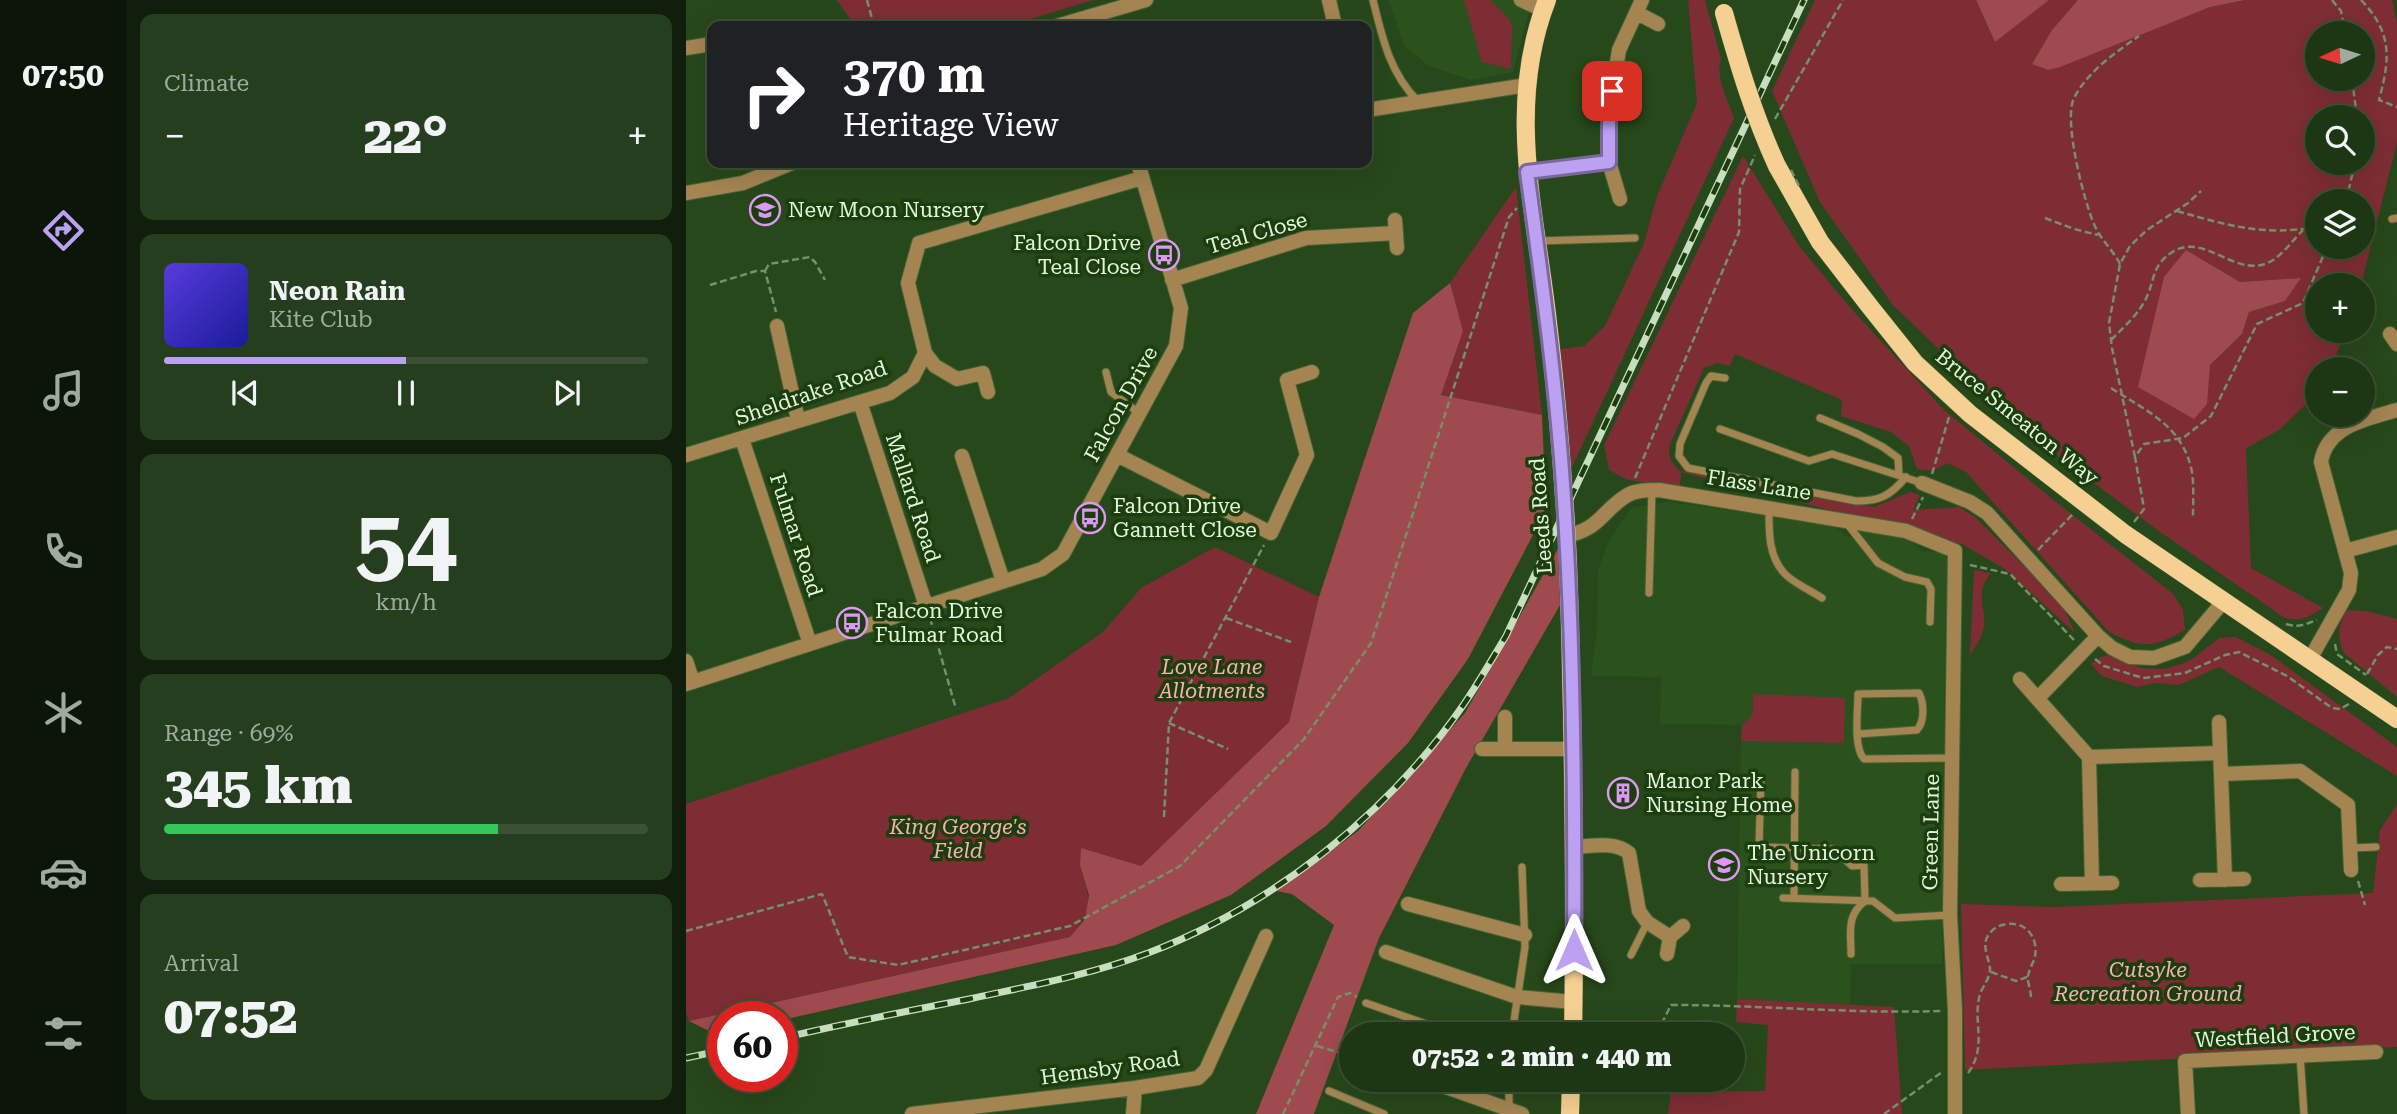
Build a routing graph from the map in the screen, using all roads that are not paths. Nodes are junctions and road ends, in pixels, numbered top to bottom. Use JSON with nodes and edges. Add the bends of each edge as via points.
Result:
{"nodes":[{"id":1,"x":1146,"y":0,"type":"edge"},
{"id":2,"x":1329,"y":0,"type":"edge"},
{"id":3,"x":1373,"y":0,"type":"edge"},
{"id":4,"x":1521,"y":0,"type":"edge"},
{"id":5,"x":1545,"y":5,"type":"edge"},
{"id":6,"x":1723,"y":6,"type":"edge"},
{"id":7,"x":1639,"y":7,"type":"edge"},
{"id":8,"x":1089,"y":21,"type":"edge"},
{"id":9,"x":1334,"y":21,"type":"edge"},
{"id":10,"x":1658,"y":24,"type":"dead end"},
{"id":11,"x":707,"y":45,"type":"edge"},
{"id":12,"x":686,"y":48,"type":"edge"},
{"id":13,"x":1527,"y":85,"type":"junction"},
{"id":14,"x":1419,"y":102,"type":"junction"},
{"id":15,"x":1372,"y":109,"type":"edge"},
{"id":16,"x":1609,"y":162,"type":"junction"},
{"id":17,"x":780,"y":168,"type":"edge"},
{"id":18,"x":1137,"y":168,"type":"edge"},
{"id":19,"x":1140,"y":168,"type":"edge"},
{"id":20,"x":1527,"y":172,"type":"junction"},
{"id":21,"x":686,"y":193,"type":"edge"},
{"id":22,"x":1620,"y":199,"type":"dead end"},
{"id":23,"x":1635,"y":239,"type":"dead end"},
{"id":24,"x":1537,"y":241,"type":"junction"},
{"id":25,"x":1397,"y":248,"type":"dead end"},
{"id":26,"x":1172,"y":279,"type":"junction"},
{"id":27,"x":777,"y":326,"type":"road end"},
{"id":28,"x":925,"y":353,"type":"junction"},
{"id":29,"x":1106,"y":372,"type":"dead end"},
{"id":30,"x":1312,"y":372,"type":"dead end"},
{"id":31,"x":1725,"y":378,"type":"dead end"},
{"id":32,"x":988,"y":392,"type":"dead end"},
{"id":33,"x":860,"y":402,"type":"junction"},
{"id":34,"x":2397,"y":410,"type":"edge"},
{"id":35,"x":1140,"y":413,"type":"junction"},
{"id":36,"x":1820,"y":418,"type":"dead end"},
{"id":37,"x":798,"y":419,"type":"junction"},
{"id":38,"x":1720,"y":429,"type":"dead end"},
{"id":39,"x":742,"y":439,"type":"junction"},
{"id":40,"x":1117,"y":455,"type":"junction"},
{"id":41,"x":686,"y":456,"type":"edge"},
{"id":42,"x":962,"y":456,"type":"dead end"},
{"id":43,"x":1902,"y":476,"type":"junction"},
{"id":44,"x":1922,"y":482,"type":"joint"},
{"id":45,"x":1652,"y":490,"type":"junction"},
{"id":46,"x":1769,"y":508,"type":"junction"},
{"id":47,"x":1845,"y":520,"type":"junction"},
{"id":48,"x":1566,"y":536,"type":"junction"},
{"id":49,"x":2397,"y":537,"type":"edge"},
{"id":50,"x":1955,"y":551,"type":"joint"},
{"id":51,"x":2345,"y":551,"type":"junction"},
{"id":52,"x":1003,"y":581,"type":"junction"},
{"id":53,"x":1649,"y":593,"type":"dead end"},
{"id":54,"x":1822,"y":598,"type":"dead end"},
{"id":55,"x":2223,"y":602,"type":"junction"},
{"id":56,"x":926,"y":606,"type":"junction"},
{"id":57,"x":1930,"y":622,"type":"dead end"},
{"id":58,"x":2098,"y":636,"type":"junction"},
{"id":59,"x":810,"y":644,"type":"junction"},
{"id":60,"x":2310,"y":659,"type":"junction"},
{"id":61,"x":686,"y":661,"type":"edge"},
{"id":62,"x":2020,"y":680,"type":"dead end"},
{"id":63,"x":690,"y":683,"type":"edge"},
{"id":64,"x":2038,"y":698,"type":"junction"},
{"id":65,"x":1505,"y":717,"type":"dead end"},
{"id":66,"x":2397,"y":719,"type":"edge"},
{"id":67,"x":2219,"y":722,"type":"dead end"},
{"id":68,"x":1858,"y":734,"type":"junction"},
{"id":69,"x":1482,"y":749,"type":"dead end"},
{"id":70,"x":1506,"y":749,"type":"junction"},
{"id":71,"x":1573,"y":749,"type":"junction"},
{"id":72,"x":2220,"y":753,"type":"junction"},
{"id":73,"x":2089,"y":757,"type":"junction"},
{"id":74,"x":1953,"y":758,"type":"junction"},
{"id":75,"x":1795,"y":772,"type":"dead end"},
{"id":76,"x":2221,"y":774,"type":"junction"},
{"id":77,"x":1761,"y":779,"type":"dead end"},
{"id":78,"x":1574,"y":847,"type":"junction"},
{"id":79,"x":2376,"y":847,"type":"dead end"},
{"id":80,"x":1795,"y":848,"type":"junction"},
{"id":81,"x":2350,"y":848,"type":"junction"},
{"id":82,"x":1522,"y":867,"type":"dead end"},
{"id":83,"x":2351,"y":870,"type":"road end"},
{"id":84,"x":2244,"y":879,"type":"dead end"},
{"id":85,"x":2200,"y":880,"type":"dead end"},
{"id":86,"x":2225,"y":880,"type":"junction"},
{"id":87,"x":2092,"y":883,"type":"junction"},
{"id":88,"x":2112,"y":883,"type":"dead end"},
{"id":89,"x":2060,"y":884,"type":"dead end"},
{"id":90,"x":1783,"y":898,"type":"dead end"},
{"id":91,"x":1794,"y":898,"type":"junction"},
{"id":92,"x":1865,"y":901,"type":"junction"},
{"id":93,"x":1408,"y":904,"type":"dead end"},
{"id":94,"x":1950,"y":915,"type":"junction"},
{"id":95,"x":1647,"y":922,"type":"junction"},
{"id":96,"x":1683,"y":926,"type":"dead end"},
{"id":97,"x":1525,"y":935,"type":"junction"},
{"id":98,"x":1266,"y":936,"type":"dead end"},
{"id":99,"x":1670,"y":937,"type":"junction"},
{"id":100,"x":1386,"y":952,"type":"dead end"},
{"id":101,"x":1667,"y":954,"type":"dead end"},
{"id":102,"x":1851,"y":954,"type":"dead end"},
{"id":103,"x":1631,"y":955,"type":"dead end"},
{"id":104,"x":1517,"y":997,"type":"junction"},
{"id":105,"x":1573,"y":1002,"type":"junction"},
{"id":106,"x":1366,"y":1003,"type":"road end"},
{"id":107,"x":1421,"y":1022,"type":"edge"},
{"id":108,"x":1514,"y":1022,"type":"edge"},
{"id":109,"x":1573,"y":1022,"type":"edge"},
{"id":110,"x":2376,"y":1052,"type":"dead end"},
{"id":111,"x":2300,"y":1055,"type":"junction"},
{"id":112,"x":1135,"y":1088,"type":"junction"},
{"id":113,"x":1329,"y":1091,"type":"dead end"},
{"id":114,"x":1458,"y":1092,"type":"edge"},
{"id":115,"x":1510,"y":1092,"type":"edge"},
{"id":116,"x":1571,"y":1092,"type":"edge"},
{"id":117,"x":1513,"y":1113,"type":"edge"},
{"id":118,"x":912,"y":1114,"type":"edge"},
{"id":119,"x":1133,"y":1114,"type":"edge"},
{"id":120,"x":1384,"y":1114,"type":"edge"},
{"id":121,"x":1570,"y":1114,"type":"edge"},
{"id":122,"x":1955,"y":1114,"type":"edge"},
{"id":123,"x":2189,"y":1114,"type":"edge"},
{"id":124,"x":2304,"y":1114,"type":"edge"}],
"edges":[{"from":1,"to":8,"type":"street"},
{"from":2,"to":9,"type":"street"},
{"from":3,"to":14,"type":"lane","via":[[1385,48],[1406,90]]},
{"from":4,"to":5,"type":"street"},
{"from":5,"to":13,"type":"main road","name":"Leeds Road","via":[[1531,49]]},
{"from":6,"to":55,"type":"main road","name":"Bruce Smeaton Way","bridge":true,"via":[[1742,78],[1777,166],[1820,242],[1915,363],[1970,414],[2125,534]]},
{"from":7,"to":10,"type":"street"},
{"from":7,"to":16,"type":"street","via":[[1619,50],[1609,112]]},
{"from":11,"to":12,"type":"street"},
{"from":13,"to":14,"type":"street"},
{"from":13,"to":20,"type":"main road","name":"Leeds Road"},
{"from":14,"to":15,"type":"street"},
{"from":16,"to":20,"type":"street"},
{"from":16,"to":22,"type":"street"},
{"from":17,"to":21,"type":"street","via":[[743,183]]},
{"from":18,"to":28,"type":"street","via":[[919,243],[908,283]]},
{"from":19,"to":26,"type":"street","name":"Falcon Drive"},
{"from":20,"to":24,"type":"main road","name":"Leeds Road"},
{"from":23,"to":24,"type":"lane"},
{"from":24,"to":48,"type":"main road","name":"Leeds Road"},
{"from":25,"to":26,"type":"street","name":"Teal Close","via":[[1396,226],[1306,238]]},
{"from":26,"to":35,"type":"street","name":"Falcon Drive","via":[[1181,308],[1176,346]]},
{"from":27,"to":37,"type":"street"},
{"from":28,"to":32,"type":"street","via":[[934,366],[957,379],[983,373]]},
{"from":28,"to":33,"type":"street","name":"Sheldrake Road","via":[[913,377],[891,393]]},
{"from":29,"to":35,"type":"lane","via":[[1111,392]]},
{"from":30,"to":40,"type":"street","via":[[1287,380],[1307,455],[1271,533]]},
{"from":31,"to":43,"type":"lane","via":[[1711,376],[1706,383],[1680,444],[1679,456],[1688,468],[1856,501],[1877,501],[1896,489]]},
{"from":33,"to":37,"type":"street","name":"Sheldrake Road"},
{"from":33,"to":56,"type":"street","name":"Mallard Road"},
{"from":34,"to":51,"type":"street","via":[[2351,424],[2323,447],[2321,462]]},
{"from":35,"to":40,"type":"street","name":"Falcon Drive"},
{"from":36,"to":43,"type":"lane","via":[[1883,447],[1898,458]]},
{"from":37,"to":39,"type":"street","name":"Sheldrake Road"},
{"from":38,"to":43,"type":"lane","via":[[1810,461],[1832,454]]},
{"from":39,"to":41,"type":"street","name":"Sheldrake Road"},
{"from":39,"to":59,"type":"street","name":"Fulmar Road"},
{"from":40,"to":52,"type":"street","name":"Falcon Drive","via":[[1063,554],[1042,569]]},
{"from":42,"to":52,"type":"street"},
{"from":43,"to":44,"type":"lane"},
{"from":44,"to":58,"type":"street","via":[[1987,513]]},
{"from":45,"to":46,"type":"street","name":"Flass Lane"},
{"from":45,"to":48,"type":"street","name":"Flass Lane","via":[[1627,495],[1594,526]]},
{"from":45,"to":53,"type":"lane"},
{"from":46,"to":47,"type":"street","name":"Flass Lane"},
{"from":46,"to":54,"type":"lane","via":[[1769,540],[1784,573]]},
{"from":47,"to":50,"type":"street","name":"Flass Lane","via":[[1906,531]]},
{"from":47,"to":57,"type":"lane","via":[[1878,563],[1927,582]]},
{"from":48,"to":71,"type":"main road","name":"Leeds Road"},
{"from":49,"to":51,"type":"street"},
{"from":50,"to":74,"type":"street","name":"Green Lane"},
{"from":51,"to":60,"type":"street","via":[[2351,573],[2349,590],[2322,623]]},
{"from":52,"to":56,"type":"street","name":"Falcon Drive"},
{"from":55,"to":58,"type":"street","via":[[2185,647],[2154,658],[2130,657]]},
{"from":55,"to":60,"type":"main road","name":"Bruce Smeaton Way"},
{"from":56,"to":59,"type":"street","name":"Falcon Drive"},
{"from":58,"to":64,"type":"street"},
{"from":59,"to":63,"type":"street","name":"Falcon Drive"},
{"from":60,"to":66,"type":"main road","name":"Bruce Smeaton Way"},
{"from":61,"to":63,"type":"street"},
{"from":62,"to":64,"type":"street"},
{"from":64,"to":73,"type":"street"},
{"from":65,"to":70,"type":"street"},
{"from":67,"to":72,"type":"street"},
{"from":68,"to":68,"type":"lane","via":[[1858,694],[1914,692],[1921,696],[1921,726],[1917,730]]},
{"from":68,"to":74,"type":"lane","via":[[1858,749],[1864,759]]},
{"from":69,"to":70,"type":"street"},
{"from":70,"to":71,"type":"street"},
{"from":71,"to":78,"type":"main road","name":"Leeds Road"},
{"from":72,"to":73,"type":"street"},
{"from":72,"to":76,"type":"street"},
{"from":73,"to":87,"type":"street"},
{"from":74,"to":94,"type":"street","name":"Green Lane"},
{"from":75,"to":80,"type":"lane"},
{"from":76,"to":81,"type":"street","via":[[2300,771],[2348,805]]},
{"from":76,"to":86,"type":"street"},
{"from":77,"to":80,"type":"lane","via":[[1759,847]]},
{"from":78,"to":95,"type":"street","via":[[1608,845],[1629,853],[1639,911]]},
{"from":78,"to":105,"type":"main road","name":"Leeds Road"},
{"from":79,"to":81,"type":"lane"},
{"from":80,"to":91,"type":"lane"},
{"from":80,"to":92,"type":"lane","via":[[1833,849],[1852,866],[1864,865]]},
{"from":81,"to":83,"type":"street"},
{"from":82,"to":97,"type":"lane"},
{"from":84,"to":86,"type":"street"},
{"from":85,"to":86,"type":"street"},
{"from":87,"to":88,"type":"street"},
{"from":87,"to":89,"type":"street"},
{"from":90,"to":91,"type":"lane"},
{"from":91,"to":92,"type":"lane"},
{"from":92,"to":94,"type":"lane","via":[[1873,901],[1895,918]]},
{"from":92,"to":102,"type":"lane","via":[[1851,916]]},
{"from":93,"to":97,"type":"street"},
{"from":94,"to":122,"type":"street","name":"Green Lane"},
{"from":95,"to":99,"type":"street"},
{"from":95,"to":103,"type":"lane"},
{"from":96,"to":99,"type":"street"},
{"from":97,"to":104,"type":"lane"},
{"from":98,"to":112,"type":"street","name":"Hemsby Road","via":[[1206,1070],[1198,1077]]},
{"from":99,"to":101,"type":"street"},
{"from":100,"to":104,"type":"street"},
{"from":104,"to":105,"type":"street"},
{"from":104,"to":108,"type":"lane"},
{"from":105,"to":109,"type":"main road","name":"Leeds Road"},
{"from":106,"to":107,"type":"lane"},
{"from":110,"to":111,"type":"street","name":"Westfield Grove"},
{"from":111,"to":123,"type":"street","name":"Westfield Grove","via":[[2185,1061]]},
{"from":111,"to":124,"type":"lane"},
{"from":112,"to":118,"type":"street","name":"Hemsby Road"},
{"from":112,"to":119,"type":"street"},
{"from":113,"to":120,"type":"lane"},
{"from":114,"to":117,"type":"street"},
{"from":115,"to":117,"type":"lane"},
{"from":116,"to":121,"type":"main road"}]}
